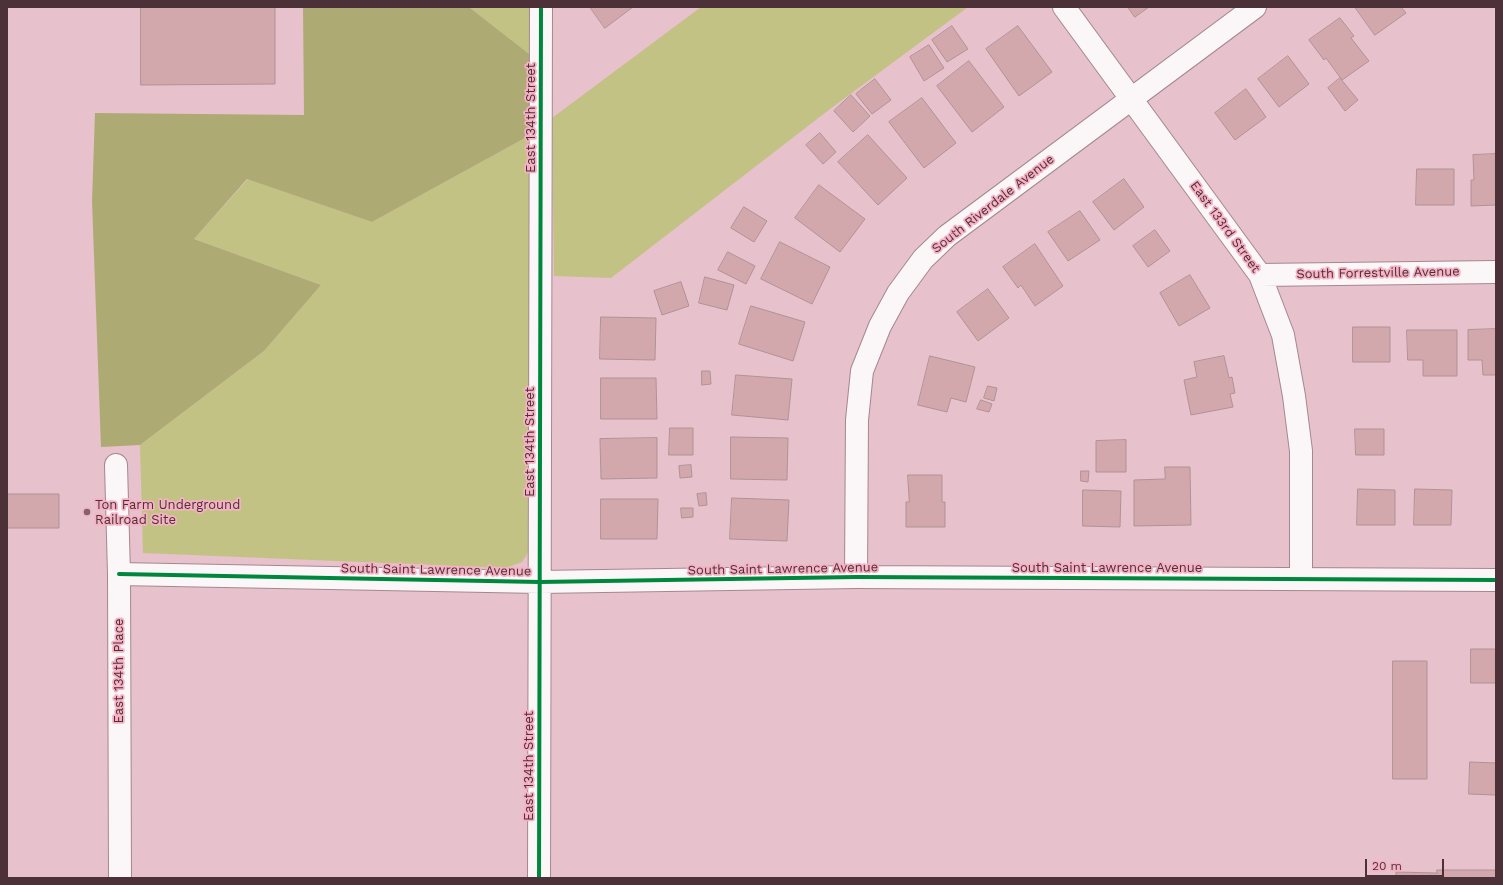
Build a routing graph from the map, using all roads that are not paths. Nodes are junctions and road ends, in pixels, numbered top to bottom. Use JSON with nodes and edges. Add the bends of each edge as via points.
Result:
{"nodes":[{"id":1,"x":541,"y":7,"type":"edge"},
{"id":2,"x":1064,"y":7,"type":"edge"},
{"id":3,"x":1255,"y":7,"type":"edge"},
{"id":4,"x":1131,"y":100,"type":"junction"},
{"id":5,"x":1496,"y":272,"type":"edge"},
{"id":6,"x":1260,"y":275,"type":"junction"},
{"id":7,"x":116,"y":465,"type":"dead end"},
{"id":8,"x":119,"y":574,"type":"junction"},
{"id":9,"x":856,"y":578,"type":"junction"},
{"id":10,"x":1300,"y":578,"type":"junction"},
{"id":11,"x":1496,"y":580,"type":"edge"},
{"id":12,"x":540,"y":582,"type":"junction"},
{"id":13,"x":120,"y":878,"type":"edge"},
{"id":14,"x":539,"y":878,"type":"edge"}],
"edges":[{"from":1,"to":12,"type":"street","name":"East 134th Street"},
{"from":2,"to":4,"type":"street","name":"East 133rd Street"},
{"from":3,"to":4,"type":"street","name":"South Riverdale Avenue"},
{"from":4,"to":6,"type":"street","name":"East 133rd Street"},
{"from":4,"to":9,"type":"street","name":"South Riverdale Avenue","via":[[947,236],[923,259],[898,293],[880,326],[862,371],[857,420]]},
{"from":5,"to":6,"type":"street","name":"South Forrestville Avenue"},
{"from":6,"to":10,"type":"street","name":"East 133rd Street","via":[[1282,335],[1294,396],[1301,451]]},
{"from":7,"to":8,"type":"street","name":"East 134th Place"},
{"from":8,"to":12,"type":"street","name":"South Saint Lawrence Avenue"},
{"from":8,"to":13,"type":"street","name":"East 134th Place"},
{"from":9,"to":10,"type":"street","name":"South Saint Lawrence Avenue"},
{"from":9,"to":12,"type":"street","name":"South Saint Lawrence Avenue"},
{"from":10,"to":11,"type":"street","name":"South Saint Lawrence Avenue"},
{"from":12,"to":14,"type":"street","name":"East 134th Street"}]}
